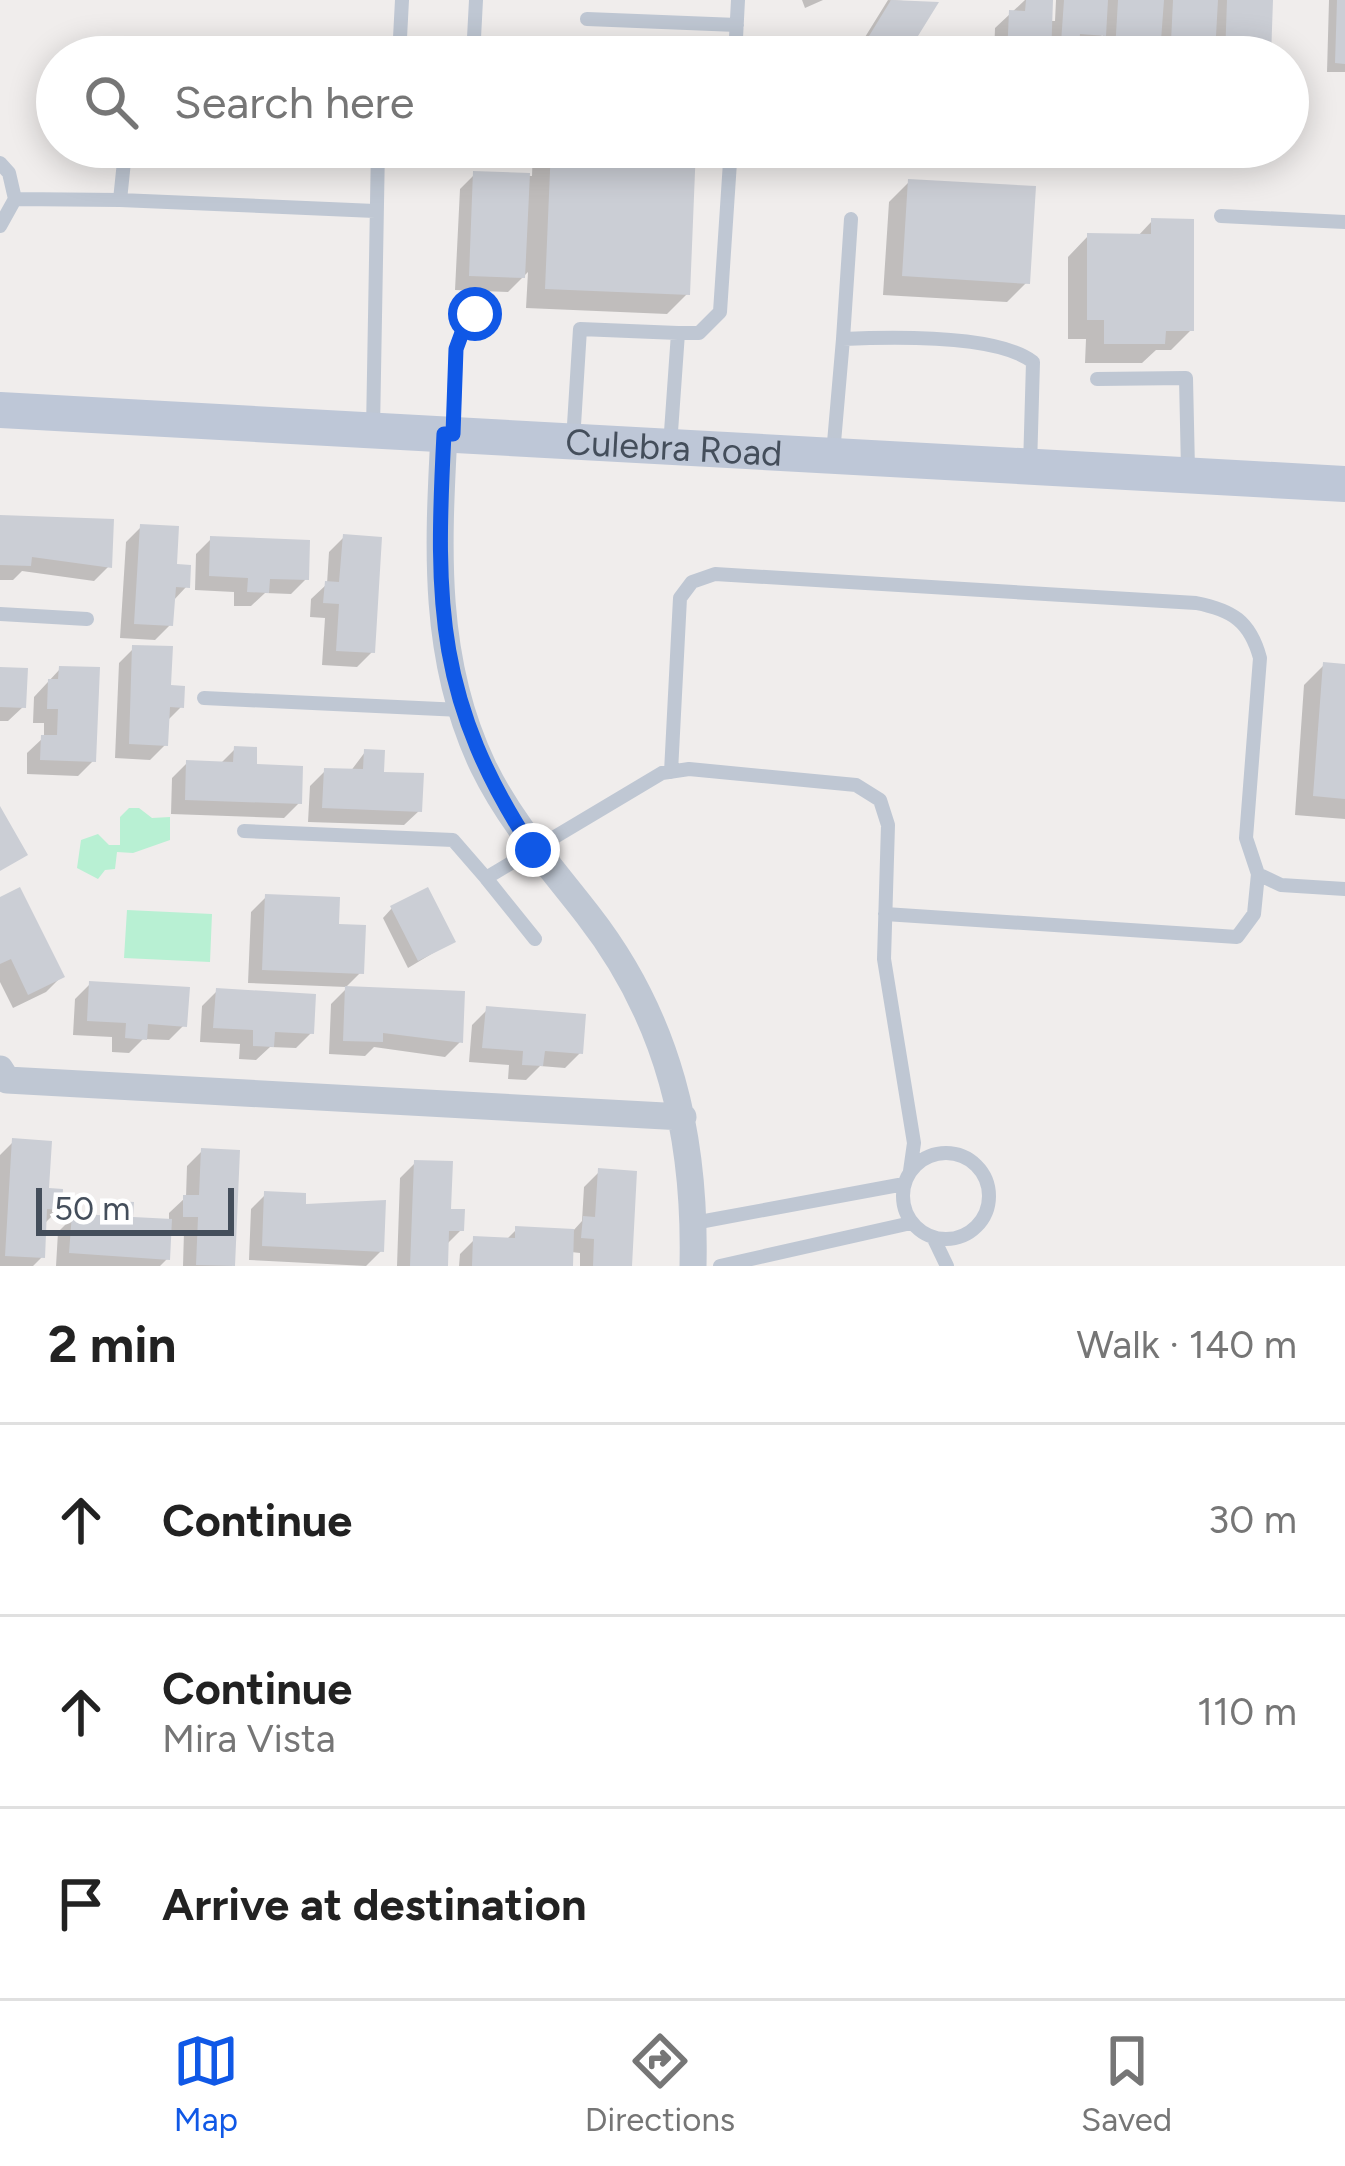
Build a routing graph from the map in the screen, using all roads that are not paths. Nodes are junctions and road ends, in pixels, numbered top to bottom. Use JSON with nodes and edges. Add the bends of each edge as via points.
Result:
{"nodes":[{"id":1,"x":402,"y":0,"type":"edge"},
{"id":2,"x":476,"y":0,"type":"edge"},
{"id":3,"x":738,"y":0,"type":"edge"},
{"id":4,"x":587,"y":19,"type":"dead end"},
{"id":5,"x":737,"y":25,"type":"junction"},
{"id":6,"x":400,"y":36,"type":"edge"},
{"id":7,"x":474,"y":36,"type":"edge"},
{"id":8,"x":736,"y":36,"type":"edge"},
{"id":9,"x":0,"y":163,"type":"edge"},
{"id":10,"x":123,"y":168,"type":"edge"},
{"id":11,"x":376,"y":168,"type":"edge"},
{"id":12,"x":729,"y":168,"type":"edge"},
{"id":13,"x":15,"y":200,"type":"junction"},
{"id":14,"x":120,"y":200,"type":"junction"},
{"id":15,"x":375,"y":211,"type":"junction"},
{"id":16,"x":1221,"y":216,"type":"dead end"},
{"id":17,"x":851,"y":219,"type":"dead end"},
{"id":18,"x":1345,"y":222,"type":"edge"},
{"id":19,"x":0,"y":226,"type":"edge"},
{"id":20,"x":483,"y":311,"type":"dead end"},
{"id":21,"x":678,"y":333,"type":"junction"},
{"id":22,"x":843,"y":339,"type":"junction"},
{"id":23,"x":1097,"y":380,"type":"dead end"},
{"id":24,"x":0,"y":410,"type":"edge"},
{"id":25,"x":373,"y":430,"type":"junction"},
{"id":26,"x":448,"y":434,"type":"junction"},
{"id":27,"x":573,"y":441,"type":"junction"},
{"id":28,"x":670,"y":446,"type":"junction"},
{"id":29,"x":833,"y":455,"type":"junction"},
{"id":30,"x":1030,"y":466,"type":"junction"},
{"id":31,"x":1188,"y":475,"type":"junction"},
{"id":32,"x":1345,"y":484,"type":"edge"},
{"id":33,"x":0,"y":614,"type":"edge"},
{"id":34,"x":87,"y":619,"type":"dead end"},
{"id":35,"x":204,"y":698,"type":"dead end"},
{"id":36,"x":461,"y":710,"type":"junction"},
{"id":37,"x":671,"y":772,"type":"junction"},
{"id":38,"x":244,"y":831,"type":"dead end"},
{"id":39,"x":533,"y":850,"type":"junction"},
{"id":40,"x":1258,"y":874,"type":"junction"},
{"id":41,"x":486,"y":878,"type":"junction"},
{"id":42,"x":1345,"y":889,"type":"edge"},
{"id":43,"x":885,"y":914,"type":"junction"},
{"id":44,"x":536,"y":939,"type":"dead end"},
{"id":45,"x":0,"y":1069,"type":"edge"},
{"id":46,"x":683,"y":1117,"type":"junction"},
{"id":47,"x":907,"y":1177,"type":"junction"},
{"id":48,"x":694,"y":1222,"type":"junction"},
{"id":49,"x":911,"y":1223,"type":"junction"},
{"id":50,"x":934,"y":1239,"type":"junction"},
{"id":51,"x":693,"y":1266,"type":"edge"},
{"id":52,"x":720,"y":1266,"type":"edge"},
{"id":53,"x":947,"y":1266,"type":"edge"}],
"edges":[{"from":1,"to":6,"type":"lane"},
{"from":2,"to":7,"type":"lane"},
{"from":3,"to":5,"type":"lane"},
{"from":4,"to":5,"type":"lane"},
{"from":5,"to":8,"type":"lane"},
{"from":9,"to":13,"type":"lane"},
{"from":10,"to":14,"type":"lane"},
{"from":11,"to":15,"type":"lane"},
{"from":12,"to":21,"type":"lane","via":[[720,312],[699,332]]},
{"from":13,"to":14,"type":"lane"},
{"from":13,"to":19,"type":"lane"},
{"from":14,"to":15,"type":"lane"},
{"from":15,"to":25,"type":"lane"},
{"from":16,"to":18,"type":"lane"},
{"from":17,"to":22,"type":"lane"},
{"from":20,"to":26,"type":"lane","via":[[467,319],[456,349]]},
{"from":21,"to":27,"type":"lane","via":[[580,329]]},
{"from":21,"to":28,"type":"lane"},
{"from":22,"to":29,"type":"lane"},
{"from":22,"to":30,"type":"lane","via":[[1016,349],[1033,362]]},
{"from":23,"to":31,"type":"lane","via":[[1186,378]]},
{"from":24,"to":25,"type":"main road","name":"Culebra Road"},
{"from":25,"to":26,"type":"main road","name":"Culebra Road"},
{"from":26,"to":27,"type":"main road","name":"Culebra Road"},
{"from":26,"to":36,"type":"street","via":[[440,616]]},
{"from":27,"to":28,"type":"main road","name":"Culebra Road"},
{"from":28,"to":29,"type":"main road","name":"Culebra Road"},
{"from":29,"to":30,"type":"main road","name":"Culebra Road"},
{"from":30,"to":31,"type":"main road","name":"Culebra Road"},
{"from":31,"to":32,"type":"main road","name":"Culebra Road"},
{"from":33,"to":34,"type":"lane"},
{"from":35,"to":36,"type":"lane"},
{"from":36,"to":39,"type":"street"},
{"from":37,"to":39,"type":"lane"},
{"from":37,"to":40,"type":"lane","via":[[680,598],[692,582],[715,574],[1196,603],[1229,609],[1254,634],[1261,658],[1246,838]]},
{"from":37,"to":43,"type":"lane","via":[[856,785],[880,800],[888,825]]},
{"from":38,"to":41,"type":"lane","via":[[453,840]]},
{"from":39,"to":41,"type":"lane"},
{"from":39,"to":46,"type":"street","via":[[634,984]]},
{"from":40,"to":42,"type":"lane","via":[[1282,885]]},
{"from":40,"to":43,"type":"lane","via":[[1254,914],[1237,938]]},
{"from":41,"to":44,"type":"lane"},
{"from":43,"to":47,"type":"lane","via":[[884,959],[914,1144]]},
{"from":45,"to":46,"type":"street","via":[[7,1079]]},
{"from":46,"to":48,"type":"street"},
{"from":47,"to":48,"type":"lane"},
{"from":47,"to":49,"type":"lane"},
{"from":47,"to":50,"type":"lane","via":[[932,1155],[960,1155],[983,1173],[990,1202],[976,1228]]},
{"from":48,"to":51,"type":"street"},
{"from":49,"to":50,"type":"lane"},
{"from":49,"to":52,"type":"lane"},
{"from":50,"to":53,"type":"lane"}]}
